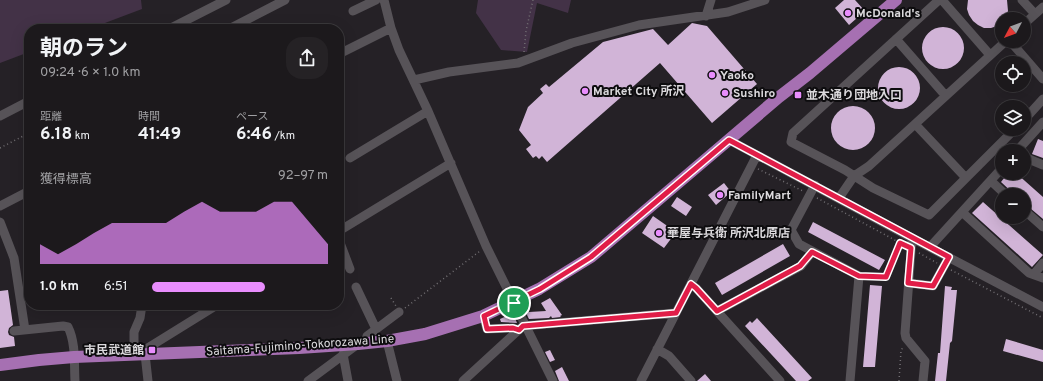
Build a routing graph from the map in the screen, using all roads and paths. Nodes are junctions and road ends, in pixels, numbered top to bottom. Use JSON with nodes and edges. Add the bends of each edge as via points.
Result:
{"nodes":[{"id":1,"x":226,"y":0,"type":"edge"},
{"id":2,"x":285,"y":0,"type":"edge"},
{"id":3,"x":376,"y":0,"type":"edge"},
{"id":4,"x":384,"y":0,"type":"edge"},
{"id":5,"x":533,"y":0,"type":"edge"},
{"id":6,"x":711,"y":0,"type":"edge"},
{"id":7,"x":765,"y":0,"type":"edge"},
{"id":8,"x":896,"y":0,"type":"edge"},
{"id":9,"x":941,"y":0,"type":"edge"},
{"id":10,"x":1022,"y":0,"type":"edge"},
{"id":11,"x":1043,"y":7,"type":"edge"},
{"id":12,"x":353,"y":11,"type":"dead end"},
{"id":13,"x":1035,"y":14,"type":"junction"},
{"id":14,"x":706,"y":16,"type":"junction"},
{"id":15,"x":1031,"y":18,"type":"edge"},
{"id":16,"x":179,"y":24,"type":"edge"},
{"id":17,"x":239,"y":24,"type":"edge"},
{"id":18,"x":391,"y":28,"type":"junction"},
{"id":19,"x":896,"y":40,"type":"junction"},
{"id":20,"x":998,"y":48,"type":"edge"},
{"id":21,"x":1016,"y":48,"type":"edge"},
{"id":22,"x":344,"y":52,"type":"edge"},
{"id":23,"x":990,"y":55,"type":"junction"},
{"id":24,"x":524,"y":62,"type":"junction"},
{"id":25,"x":1043,"y":79,"type":"edge"},
{"id":26,"x":414,"y":80,"type":"junction"},
{"id":27,"x":945,"y":95,"type":"junction"},
{"id":28,"x":1043,"y":99,"type":"edge"},
{"id":29,"x":24,"y":104,"type":"edge"},
{"id":30,"x":428,"y":111,"type":"junction"},
{"id":31,"x":1031,"y":112,"type":"edge"},
{"id":32,"x":0,"y":116,"type":"edge"},
{"id":33,"x":1043,"y":122,"type":"edge"},
{"id":34,"x":915,"y":124,"type":"junction"},
{"id":35,"x":24,"y":136,"type":"edge"},
{"id":36,"x":1008,"y":136,"type":"edge"},
{"id":37,"x":729,"y":140,"type":"junction"},
{"id":38,"x":1024,"y":144,"type":"edge"},
{"id":39,"x":0,"y":148,"type":"edge"},
{"id":40,"x":757,"y":155,"type":"junction"},
{"id":41,"x":350,"y":158,"type":"dead end"},
{"id":42,"x":1031,"y":160,"type":"edge"},
{"id":43,"x":451,"y":163,"type":"junction"},
{"id":44,"x":1043,"y":165,"type":"edge"},
{"id":45,"x":756,"y":168,"type":"dead end"},
{"id":46,"x":854,"y":176,"type":"junction"},
{"id":47,"x":995,"y":176,"type":"edge"},
{"id":48,"x":966,"y":178,"type":"junction"},
{"id":49,"x":991,"y":181,"type":"junction"},
{"id":50,"x":815,"y":185,"type":"junction"},
{"id":51,"x":998,"y":188,"type":"edge"},
{"id":52,"x":24,"y":194,"type":"edge"},
{"id":53,"x":810,"y":195,"type":"junction"},
{"id":54,"x":839,"y":198,"type":"junction"},
{"id":55,"x":0,"y":206,"type":"edge"},
{"id":56,"x":962,"y":212,"type":"junction"},
{"id":57,"x":1031,"y":216,"type":"edge"},
{"id":58,"x":0,"y":222,"type":"edge"},
{"id":59,"x":1043,"y":227,"type":"edge"},
{"id":60,"x":344,"y":228,"type":"edge"},
{"id":61,"x":912,"y":238,"type":"junction"},
{"id":62,"x":900,"y":243,"type":"junction"},
{"id":63,"x":486,"y":246,"type":"junction"},
{"id":64,"x":930,"y":247,"type":"junction"},
{"id":65,"x":911,"y":248,"type":"junction"},
{"id":66,"x":812,"y":252,"type":"junction"},
{"id":67,"x":344,"y":253,"type":"edge"},
{"id":68,"x":949,"y":257,"type":"junction"},
{"id":69,"x":1043,"y":263,"type":"edge"},
{"id":70,"x":944,"y":266,"type":"junction"},
{"id":71,"x":350,"y":269,"type":"dead end"},
{"id":72,"x":1034,"y":274,"type":"junction"},
{"id":73,"x":859,"y":276,"type":"junction"},
{"id":74,"x":1043,"y":278,"type":"edge"},
{"id":75,"x":908,"y":283,"type":"junction"},
{"id":76,"x":691,"y":284,"type":"junction"},
{"id":77,"x":356,"y":287,"type":"dead end"},
{"id":78,"x":391,"y":298,"type":"dead end"},
{"id":79,"x":514,"y":303,"type":"junction"},
{"id":80,"x":1043,"y":307,"type":"edge"},
{"id":81,"x":141,"y":310,"type":"edge"},
{"id":82,"x":207,"y":310,"type":"edge"},
{"id":83,"x":717,"y":311,"type":"junction"},
{"id":84,"x":399,"y":312,"type":"junction"},
{"id":85,"x":676,"y":313,"type":"junction"},
{"id":86,"x":484,"y":316,"type":"junction"},
{"id":87,"x":1043,"y":318,"type":"edge"},
{"id":88,"x":523,"y":328,"type":"junction"},
{"id":89,"x":376,"y":329,"type":"junction"},
{"id":90,"x":25,"y":330,"type":"junction"},
{"id":91,"x":14,"y":331,"type":"dead end"},
{"id":92,"x":386,"y":341,"type":"junction"},
{"id":93,"x":909,"y":341,"type":"junction"},
{"id":94,"x":362,"y":343,"type":"junction"},
{"id":95,"x":657,"y":349,"type":"junction"},
{"id":96,"x":343,"y":354,"type":"junction"},
{"id":97,"x":139,"y":355,"type":"junction"},
{"id":98,"x":74,"y":357,"type":"junction"},
{"id":99,"x":0,"y":366,"type":"edge"},
{"id":100,"x":75,"y":381,"type":"edge"},
{"id":101,"x":148,"y":381,"type":"edge"},
{"id":102,"x":308,"y":381,"type":"edge"},
{"id":103,"x":348,"y":381,"type":"edge"},
{"id":104,"x":397,"y":381,"type":"edge"},
{"id":105,"x":463,"y":381,"type":"edge"},
{"id":106,"x":553,"y":381,"type":"edge"},
{"id":107,"x":641,"y":381,"type":"edge"},
{"id":108,"x":691,"y":381,"type":"edge"},
{"id":109,"x":780,"y":381,"type":"edge"},
{"id":110,"x":850,"y":381,"type":"edge"},
{"id":111,"x":899,"y":381,"type":"edge"},
{"id":112,"x":923,"y":381,"type":"edge"}],
"edges":[{"from":1,"to":16,"type":"street"},
{"from":2,"to":17,"type":"street"},
{"from":3,"to":12,"type":"street"},
{"from":4,"to":18,"type":"street"},
{"from":5,"to":24,"type":"path","via":[[525,36]]},
{"from":6,"to":14,"type":"street"},
{"from":7,"to":14,"type":"street"},
{"from":8,"to":37,"type":"main road","name":"Saitama-Fujimino-Tokorozawa Line"},
{"from":9,"to":19,"type":"street"},
{"from":9,"to":23,"type":"street"},
{"from":10,"to":13,"type":"street"},
{"from":11,"to":13,"type":"street"},
{"from":13,"to":15,"type":"street"},
{"from":14,"to":24,"type":"street","via":[[639,25],[572,43]]},
{"from":18,"to":22,"type":"street"},
{"from":18,"to":26,"type":"street"},
{"from":19,"to":27,"type":"street"},
{"from":19,"to":46,"type":"street","via":[[793,133],[790,142]]},
{"from":20,"to":23,"type":"street"},
{"from":21,"to":25,"type":"street"},
{"from":23,"to":27,"type":"street"},
{"from":24,"to":26,"type":"street","via":[[449,72]]},
{"from":26,"to":30,"type":"street"},
{"from":27,"to":34,"type":"street"},
{"from":28,"to":31,"type":"street"},
{"from":29,"to":32,"type":"street"},
{"from":30,"to":41,"type":"street"},
{"from":30,"to":43,"type":"street"},
{"from":33,"to":38,"type":"street"},
{"from":34,"to":46,"type":"street","via":[[869,166]]},
{"from":34,"to":48,"type":"street"},
{"from":35,"to":39,"type":"path"},
{"from":36,"to":48,"type":"street"},
{"from":37,"to":40,"type":"street"},
{"from":37,"to":79,"type":"main road","name":"Saitama-Fujimino-Tokorozawa Line","via":[[591,257]]},
{"from":40,"to":50,"type":"street"},
{"from":40,"to":76,"type":"street"},
{"from":42,"to":44,"type":"street"},
{"from":43,"to":60,"type":"street"},
{"from":43,"to":63,"type":"street"},
{"from":45,"to":53,"type":"path"},
{"from":46,"to":48,"type":"street","via":[[929,215]]},
{"from":46,"to":54,"type":"street"},
{"from":47,"to":49,"type":"street"},
{"from":49,"to":51,"type":"street"},
{"from":49,"to":56,"type":"street"},
{"from":50,"to":53,"type":"street"},
{"from":50,"to":54,"type":"street"},
{"from":52,"to":55,"type":"street"},
{"from":53,"to":62,"type":"path"},
{"from":53,"to":66,"type":"street","via":[[791,230],[799,244]]},
{"from":54,"to":61,"type":"street"},
{"from":56,"to":64,"type":"street"},
{"from":56,"to":72,"type":"street"},
{"from":57,"to":59,"type":"street"},
{"from":58,"to":90,"type":"street","via":[[14,258]]},
{"from":61,"to":64,"type":"street"},
{"from":61,"to":65,"type":"street"},
{"from":62,"to":65,"type":"path"},
{"from":62,"to":73,"type":"path","via":[[886,277]]},
{"from":63,"to":79,"type":"street"},
{"from":63,"to":84,"type":"path"},
{"from":64,"to":68,"type":"street"},
{"from":65,"to":70,"type":"path"},
{"from":65,"to":75,"type":"street"},
{"from":66,"to":73,"type":"street"},
{"from":66,"to":83,"type":"street","via":[[800,266]]},
{"from":67,"to":71,"type":"street"},
{"from":68,"to":70,"type":"street"},
{"from":68,"to":80,"type":"street"},
{"from":69,"to":72,"type":"street"},
{"from":70,"to":75,"type":"street","via":[[933,286]]},
{"from":70,"to":87,"type":"path"},
{"from":72,"to":74,"type":"street"},
{"from":73,"to":110,"type":"street"},
{"from":75,"to":93,"type":"street","via":[[905,334]]},
{"from":76,"to":83,"type":"street"},
{"from":76,"to":85,"type":"street"},
{"from":77,"to":89,"type":"street"},
{"from":78,"to":84,"type":"path"},
{"from":79,"to":86,"type":"main road","name":"Saitama-Fujimino-Tokorozawa Line"},
{"from":79,"to":88,"type":"street"},
{"from":81,"to":97,"type":"street","via":[[134,332]]},
{"from":82,"to":97,"type":"street"},
{"from":83,"to":109,"type":"street"},
{"from":84,"to":89,"type":"street"},
{"from":85,"to":88,"type":"street"},
{"from":85,"to":95,"type":"street"},
{"from":86,"to":88,"type":"street","via":[[487,329]]},
{"from":86,"to":92,"type":"main road","name":"Saitama-Fujimino-Tokorozawa Line","via":[[425,334]]},
{"from":88,"to":105,"type":"street"},
{"from":88,"to":106,"type":"street"},
{"from":89,"to":94,"type":"street"},
{"from":90,"to":91,"type":"street"},
{"from":90,"to":98,"type":"street","via":[[68,327]]},
{"from":92,"to":94,"type":"main road","name":"Saitama-Fujimino-Tokorozawa Line"},
{"from":92,"to":104,"type":"street"},
{"from":93,"to":111,"type":"path","via":[[901,351]]},
{"from":93,"to":112,"type":"street","via":[[925,361]]},
{"from":94,"to":96,"type":"street"},
{"from":94,"to":97,"type":"main road","name":"Saitama-Fujimino-Tokorozawa Line"},
{"from":95,"to":107,"type":"street"},
{"from":95,"to":108,"type":"street","via":[[669,356]]},
{"from":96,"to":102,"type":"street"},
{"from":96,"to":103,"type":"street"},
{"from":97,"to":98,"type":"main road","name":"Saitama-Fujimino-Tokorozawa Line"},
{"from":97,"to":101,"type":"street"},
{"from":98,"to":99,"type":"main road","name":"Saitama-Fujimino-Tokorozawa Line"},
{"from":98,"to":100,"type":"street"}]}
